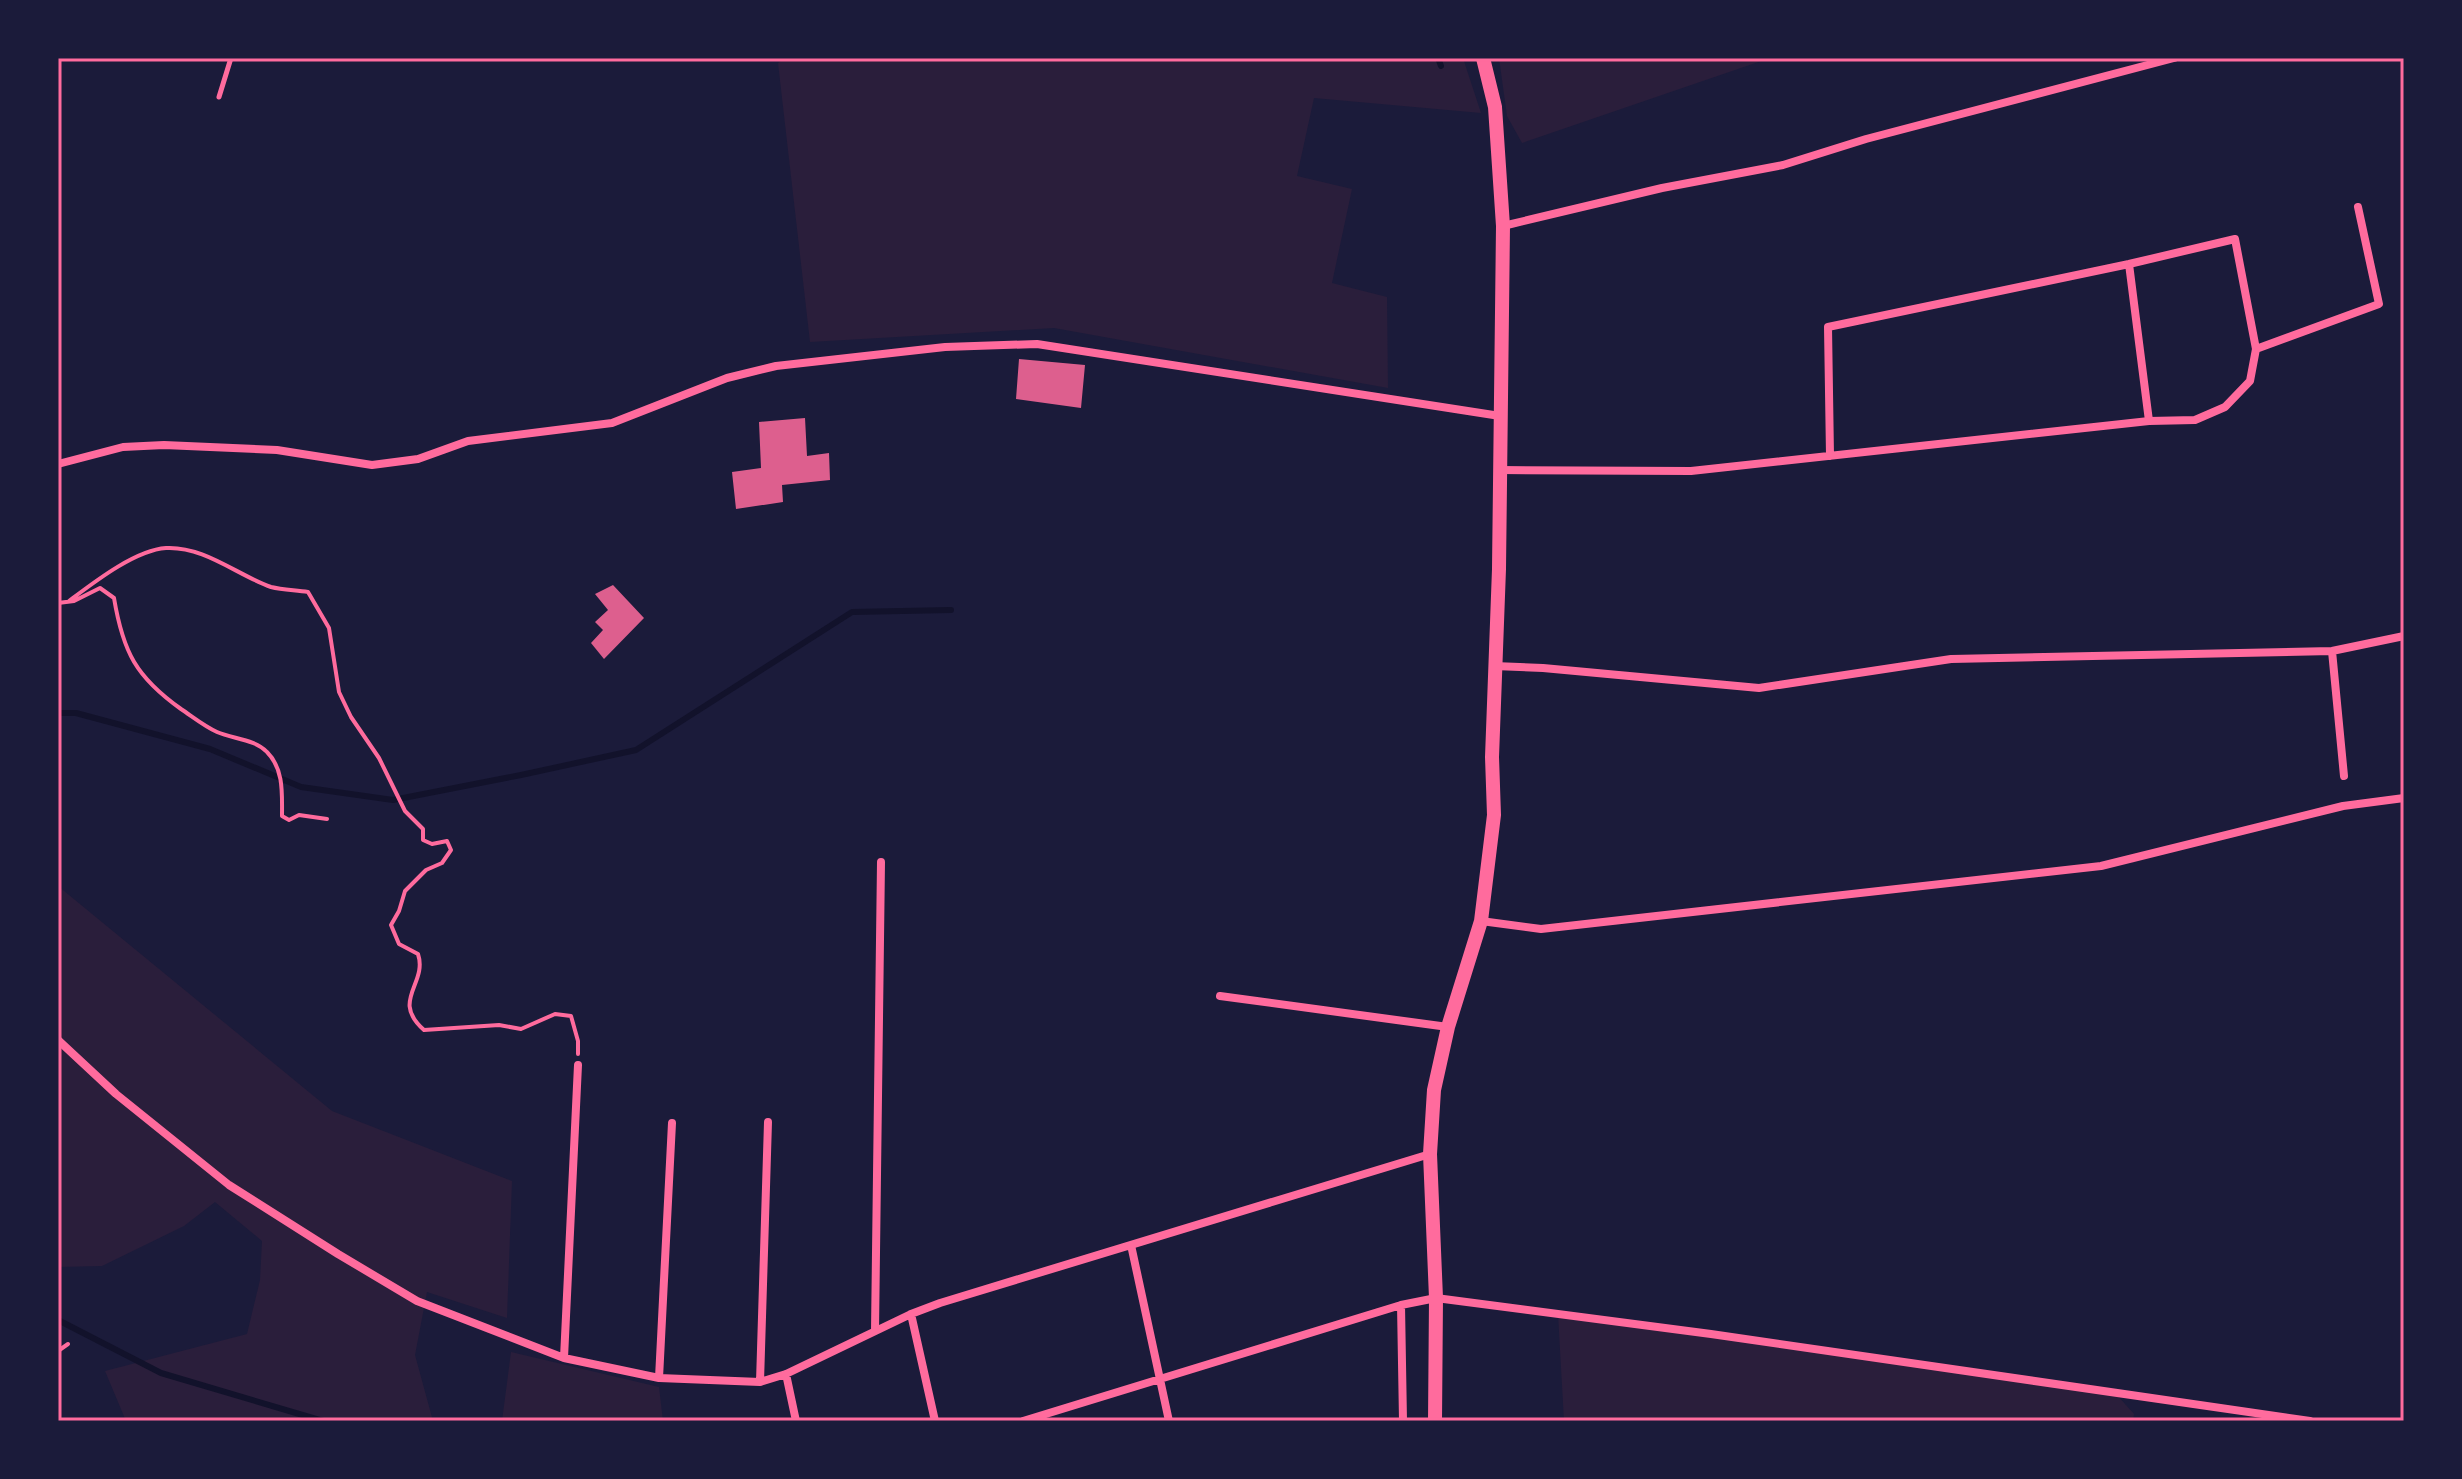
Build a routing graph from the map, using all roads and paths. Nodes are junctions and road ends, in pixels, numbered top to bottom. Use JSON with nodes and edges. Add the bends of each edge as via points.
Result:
{"nodes":[{"id":1,"x":231,"y":58,"type":"edge"},
{"id":2,"x":1483,"y":58,"type":"edge"},
{"id":3,"x":2174,"y":58,"type":"edge"},
{"id":4,"x":219,"y":97,"type":"dead end"},
{"id":5,"x":2358,"y":207,"type":"dead end"},
{"id":6,"x":1503,"y":226,"type":"junction"},
{"id":7,"x":2129,"y":264,"type":"junction"},
{"id":8,"x":2256,"y":349,"type":"junction"},
{"id":9,"x":1500,"y":416,"type":"junction"},
{"id":10,"x":2149,"y":421,"type":"junction"},
{"id":11,"x":1830,"y":456,"type":"junction"},
{"id":12,"x":58,"y":464,"type":"edge"},
{"id":13,"x":1500,"y":470,"type":"junction"},
{"id":14,"x":69,"y":601,"type":"junction"},
{"id":15,"x":58,"y":603,"type":"edge"},
{"id":16,"x":2404,"y":636,"type":"edge"},
{"id":17,"x":2332,"y":651,"type":"junction"},
{"id":18,"x":1494,"y":666,"type":"junction"},
{"id":19,"x":2344,"y":776,"type":"dead end"},
{"id":20,"x":2404,"y":798,"type":"edge"},
{"id":21,"x":327,"y":819,"type":"dead end"},
{"id":22,"x":881,"y":862,"type":"dead end"},
{"id":23,"x":1481,"y":921,"type":"junction"},
{"id":24,"x":1220,"y":996,"type":"dead end"},
{"id":25,"x":1448,"y":1027,"type":"junction"},
{"id":26,"x":58,"y":1040,"type":"edge"},
{"id":27,"x":578,"y":1065,"type":"joint"},
{"id":28,"x":768,"y":1122,"type":"dead end"},
{"id":29,"x":672,"y":1123,"type":"dead end"},
{"id":30,"x":1430,"y":1154,"type":"junction"},
{"id":31,"x":1131,"y":1245,"type":"junction"},
{"id":32,"x":1436,"y":1298,"type":"junction"},
{"id":33,"x":1401,"y":1305,"type":"junction"},
{"id":34,"x":911,"y":1314,"type":"junction"},
{"id":35,"x":875,"y":1331,"type":"junction"},
{"id":36,"x":68,"y":1344,"type":"dead end"},
{"id":37,"x":58,"y":1351,"type":"edge"},
{"id":38,"x":564,"y":1358,"type":"junction"},
{"id":39,"x":786,"y":1374,"type":"junction"},
{"id":40,"x":659,"y":1378,"type":"junction"},
{"id":41,"x":1159,"y":1379,"type":"junction"},
{"id":42,"x":760,"y":1382,"type":"junction"},
{"id":43,"x":796,"y":1421,"type":"edge"},
{"id":44,"x":935,"y":1421,"type":"edge"},
{"id":45,"x":1023,"y":1421,"type":"edge"},
{"id":46,"x":1169,"y":1421,"type":"edge"},
{"id":47,"x":1403,"y":1421,"type":"edge"},
{"id":48,"x":1435,"y":1421,"type":"edge"},
{"id":49,"x":2310,"y":1421,"type":"edge"}],
"edges":[{"from":1,"to":4,"type":"lane"},
{"from":2,"to":6,"type":"main road","via":[[1495,107]]},
{"from":3,"to":6,"type":"street","via":[[1783,165]]},
{"from":5,"to":8,"type":"street","via":[[2379,304]]},
{"from":6,"to":9,"type":"main road"},
{"from":7,"to":8,"type":"street","via":[[2235,239]]},
{"from":7,"to":10,"type":"street"},
{"from":7,"to":11,"type":"street","via":[[1828,327]]},
{"from":8,"to":10,"type":"street","via":[[2250,381],[2225,407],[2195,420]]},
{"from":9,"to":12,"type":"street","via":[[1037,344],[776,366],[727,378],[612,423],[468,441],[418,459],[372,465],[277,450],[164,445],[123,447]]},
{"from":9,"to":13,"type":"main road"},
{"from":10,"to":11,"type":"street"},
{"from":11,"to":13,"type":"street","via":[[1691,471]]},
{"from":13,"to":18,"type":"main road"},
{"from":14,"to":15,"type":"path"},
{"from":14,"to":21,"type":"path","via":[[100,588],[114,598],[135,665],[156,691],[205,726],[269,753],[279,769],[282,816]]},
{"from":14,"to":27,"type":"path","via":[[127,561],[165,548],[195,552],[273,588],[308,592],[329,628],[339,692],[351,717],[405,811],[423,829],[423,840],[447,841],[451,850],[405,891],[391,925],[399,944],[418,954],[422,964],[408,999],[412,1020],[424,1030],[499,1025],[521,1029],[555,1014],[571,1016]]},
{"from":16,"to":17,"type":"street"},
{"from":17,"to":18,"type":"street","via":[[1951,659],[1759,688]]},
{"from":17,"to":19,"type":"street"},
{"from":18,"to":23,"type":"main road","via":[[1494,815]]},
{"from":20,"to":23,"type":"street","via":[[2343,806],[2101,866],[1541,929]]},
{"from":22,"to":35,"type":"street"},
{"from":23,"to":25,"type":"main road"},
{"from":24,"to":25,"type":"street"},
{"from":25,"to":30,"type":"main road","via":[[1434,1090]]},
{"from":26,"to":38,"type":"street","via":[[229,1185],[417,1301]]},
{"from":27,"to":38,"type":"street"},
{"from":28,"to":42,"type":"street"},
{"from":29,"to":40,"type":"street"},
{"from":30,"to":31,"type":"street"},
{"from":30,"to":32,"type":"main road"},
{"from":31,"to":34,"type":"street"},
{"from":31,"to":41,"type":"street"},
{"from":32,"to":33,"type":"street"},
{"from":32,"to":48,"type":"main road"},
{"from":32,"to":49,"type":"street"},
{"from":33,"to":41,"type":"street"},
{"from":33,"to":47,"type":"street"},
{"from":34,"to":35,"type":"street"},
{"from":34,"to":44,"type":"street"},
{"from":35,"to":39,"type":"street"},
{"from":36,"to":37,"type":"path"},
{"from":38,"to":40,"type":"street"},
{"from":39,"to":42,"type":"street"},
{"from":39,"to":43,"type":"street"},
{"from":40,"to":42,"type":"street"},
{"from":41,"to":45,"type":"street"},
{"from":41,"to":46,"type":"street"}]}
